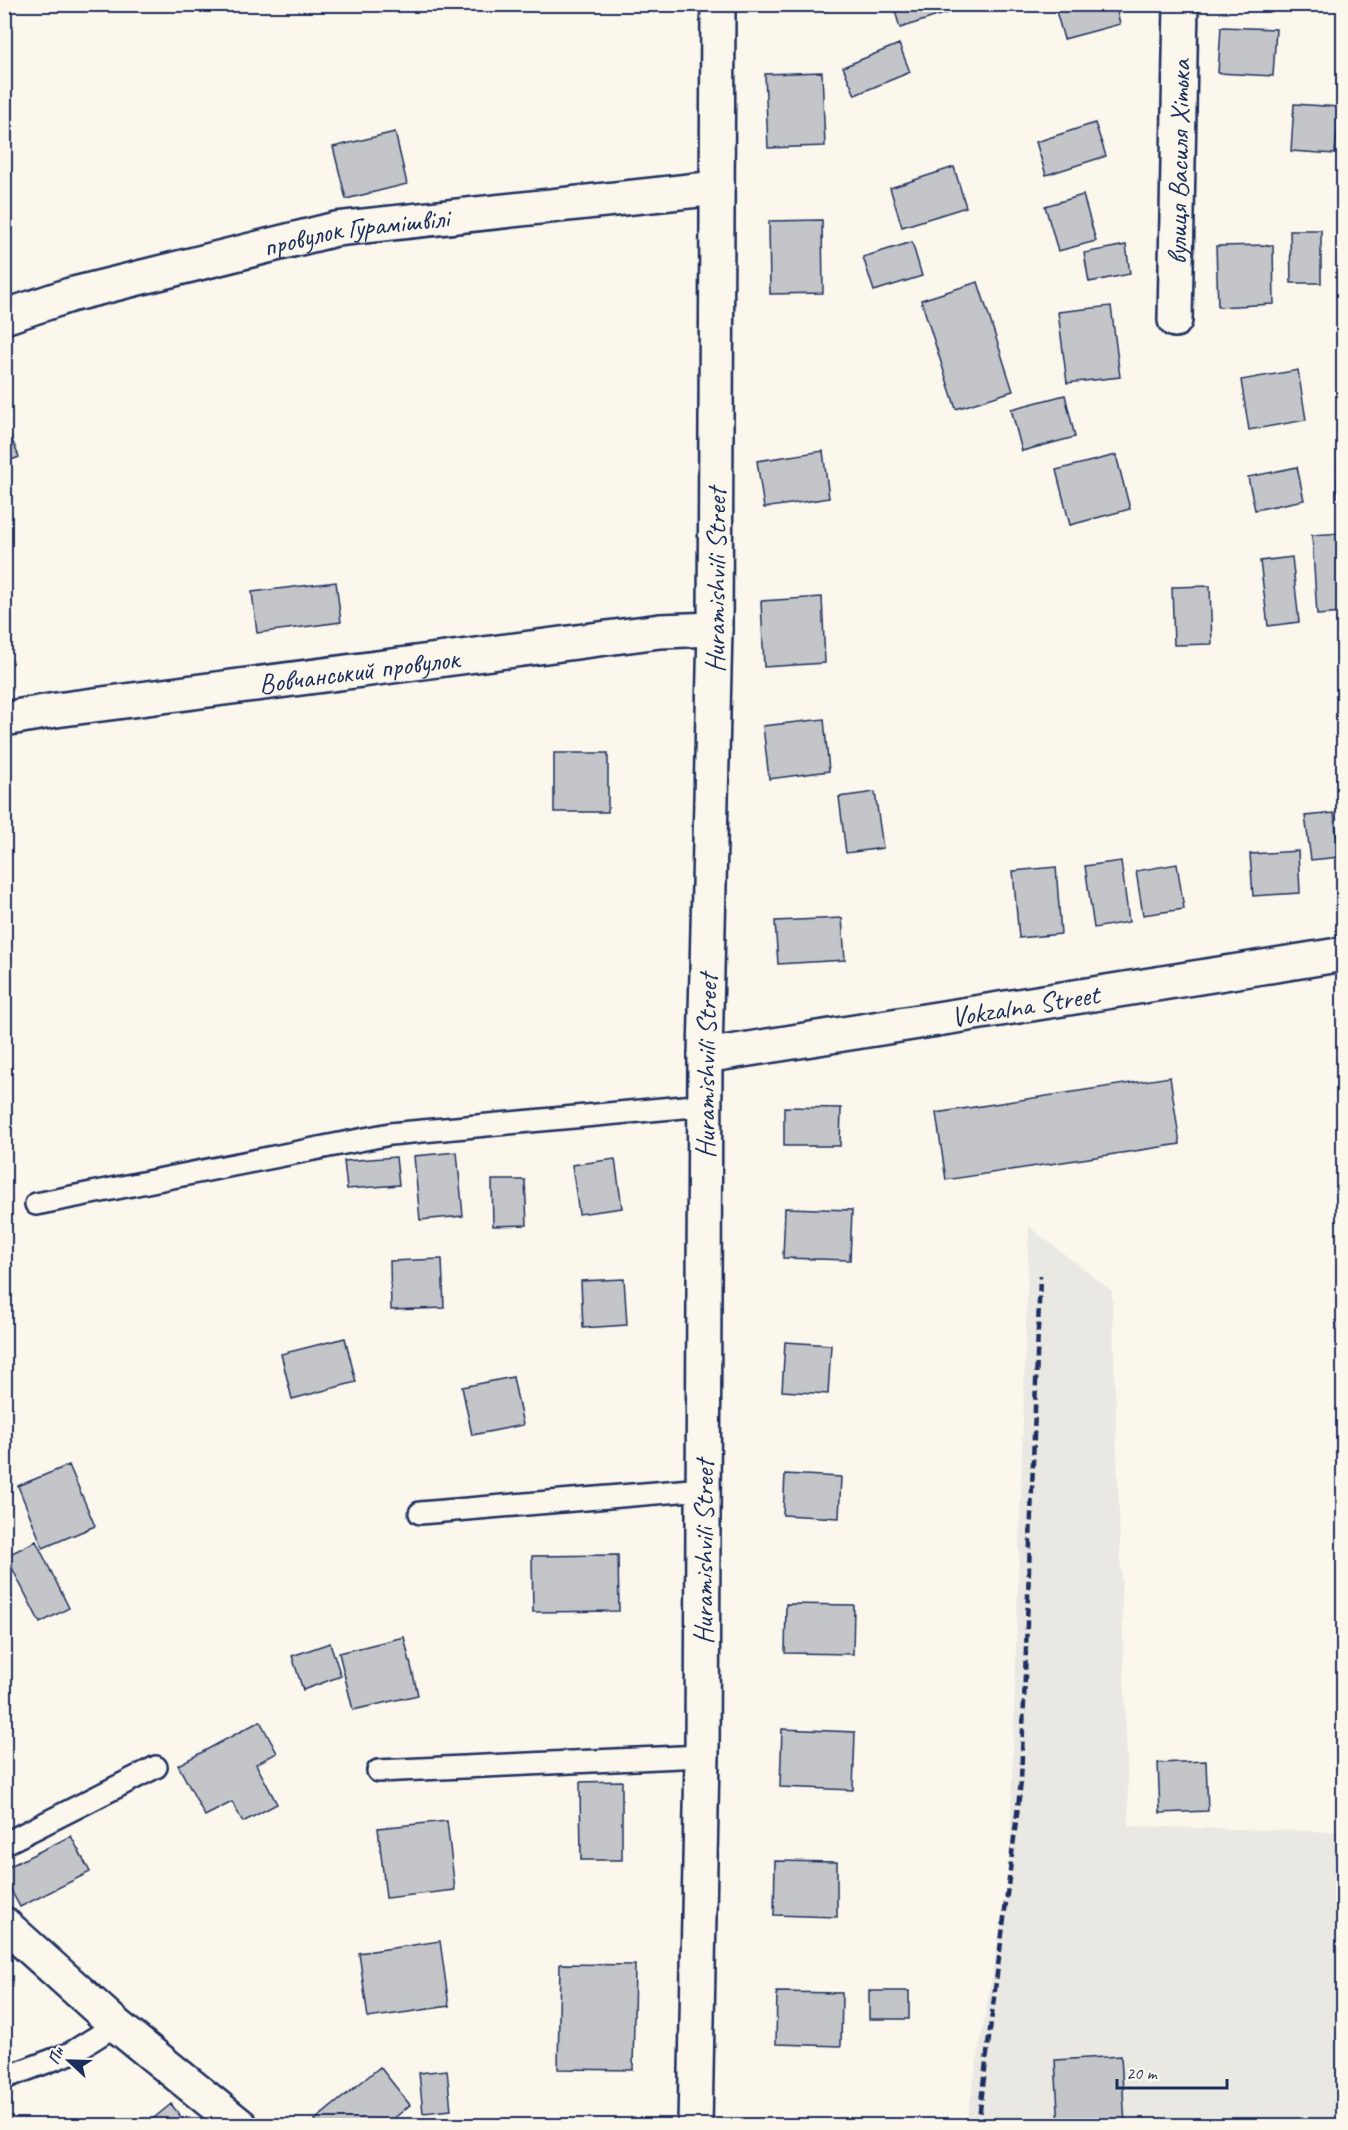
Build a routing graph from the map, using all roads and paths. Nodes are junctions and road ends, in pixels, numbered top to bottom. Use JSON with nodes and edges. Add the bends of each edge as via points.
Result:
{"nodes":[{"id":1,"x":718,"y":4,"type":"edge"},
{"id":2,"x":1181,"y":4,"type":"edge"},
{"id":3,"x":717,"y":188,"type":"junction"},
{"id":4,"x":4,"y":317,"type":"edge"},
{"id":5,"x":1176,"y":320,"type":"dead end"},
{"id":6,"x":715,"y":629,"type":"junction"},
{"id":7,"x":4,"y":719,"type":"edge"},
{"id":8,"x":1344,"y":954,"type":"edge"},
{"id":9,"x":705,"y":1056,"type":"junction"},
{"id":10,"x":705,"y":1105,"type":"junction"},
{"id":11,"x":36,"y":1204,"type":"dead end"},
{"id":12,"x":703,"y":1489,"type":"junction"},
{"id":13,"x":420,"y":1513,"type":"dead end"},
{"id":14,"x":702,"y":1756,"type":"junction"},
{"id":15,"x":156,"y":1767,"type":"dead end"},
{"id":16,"x":378,"y":1771,"type":"dead end"},
{"id":17,"x":4,"y":1844,"type":"edge"},
{"id":18,"x":4,"y":1924,"type":"edge"},
{"id":19,"x":116,"y":2025,"type":"junction"},
{"id":20,"x":4,"y":2078,"type":"edge"},
{"id":21,"x":241,"y":2126,"type":"edge"},
{"id":22,"x":695,"y":2126,"type":"edge"}],
"edges":[{"from":1,"to":3,"type":"street","name":"Huramishvili Street"},
{"from":2,"to":5,"type":"street","name":"вулиця Василя Хітька"},
{"from":3,"to":4,"type":"street","name":"провулок Гурамішвілі","via":[[336,229],[70,295]]},
{"from":3,"to":6,"type":"street","name":"Huramishvili Street"},
{"from":6,"to":7,"type":"street","name":"Вовчанський провулок","via":[[660,631]]},
{"from":6,"to":9,"type":"street","name":"Huramishvili Street"},
{"from":8,"to":9,"type":"street","name":"Vokzalna Street"},
{"from":9,"to":10,"type":"street","name":"Huramishvili Street"},
{"from":10,"to":11,"type":"lane","via":[[390,1134]]},
{"from":10,"to":12,"type":"street","name":"Huramishvili Street"},
{"from":12,"to":13,"type":"lane"},
{"from":12,"to":14,"type":"street","name":"Huramishvili Street"},
{"from":14,"to":16,"type":"lane"},
{"from":14,"to":22,"type":"street","name":"Huramishvili Street"},
{"from":15,"to":17,"type":"lane"},
{"from":18,"to":19,"type":"street"},
{"from":19,"to":20,"type":"lane","via":[[71,2053]]},
{"from":19,"to":21,"type":"street"}]}
